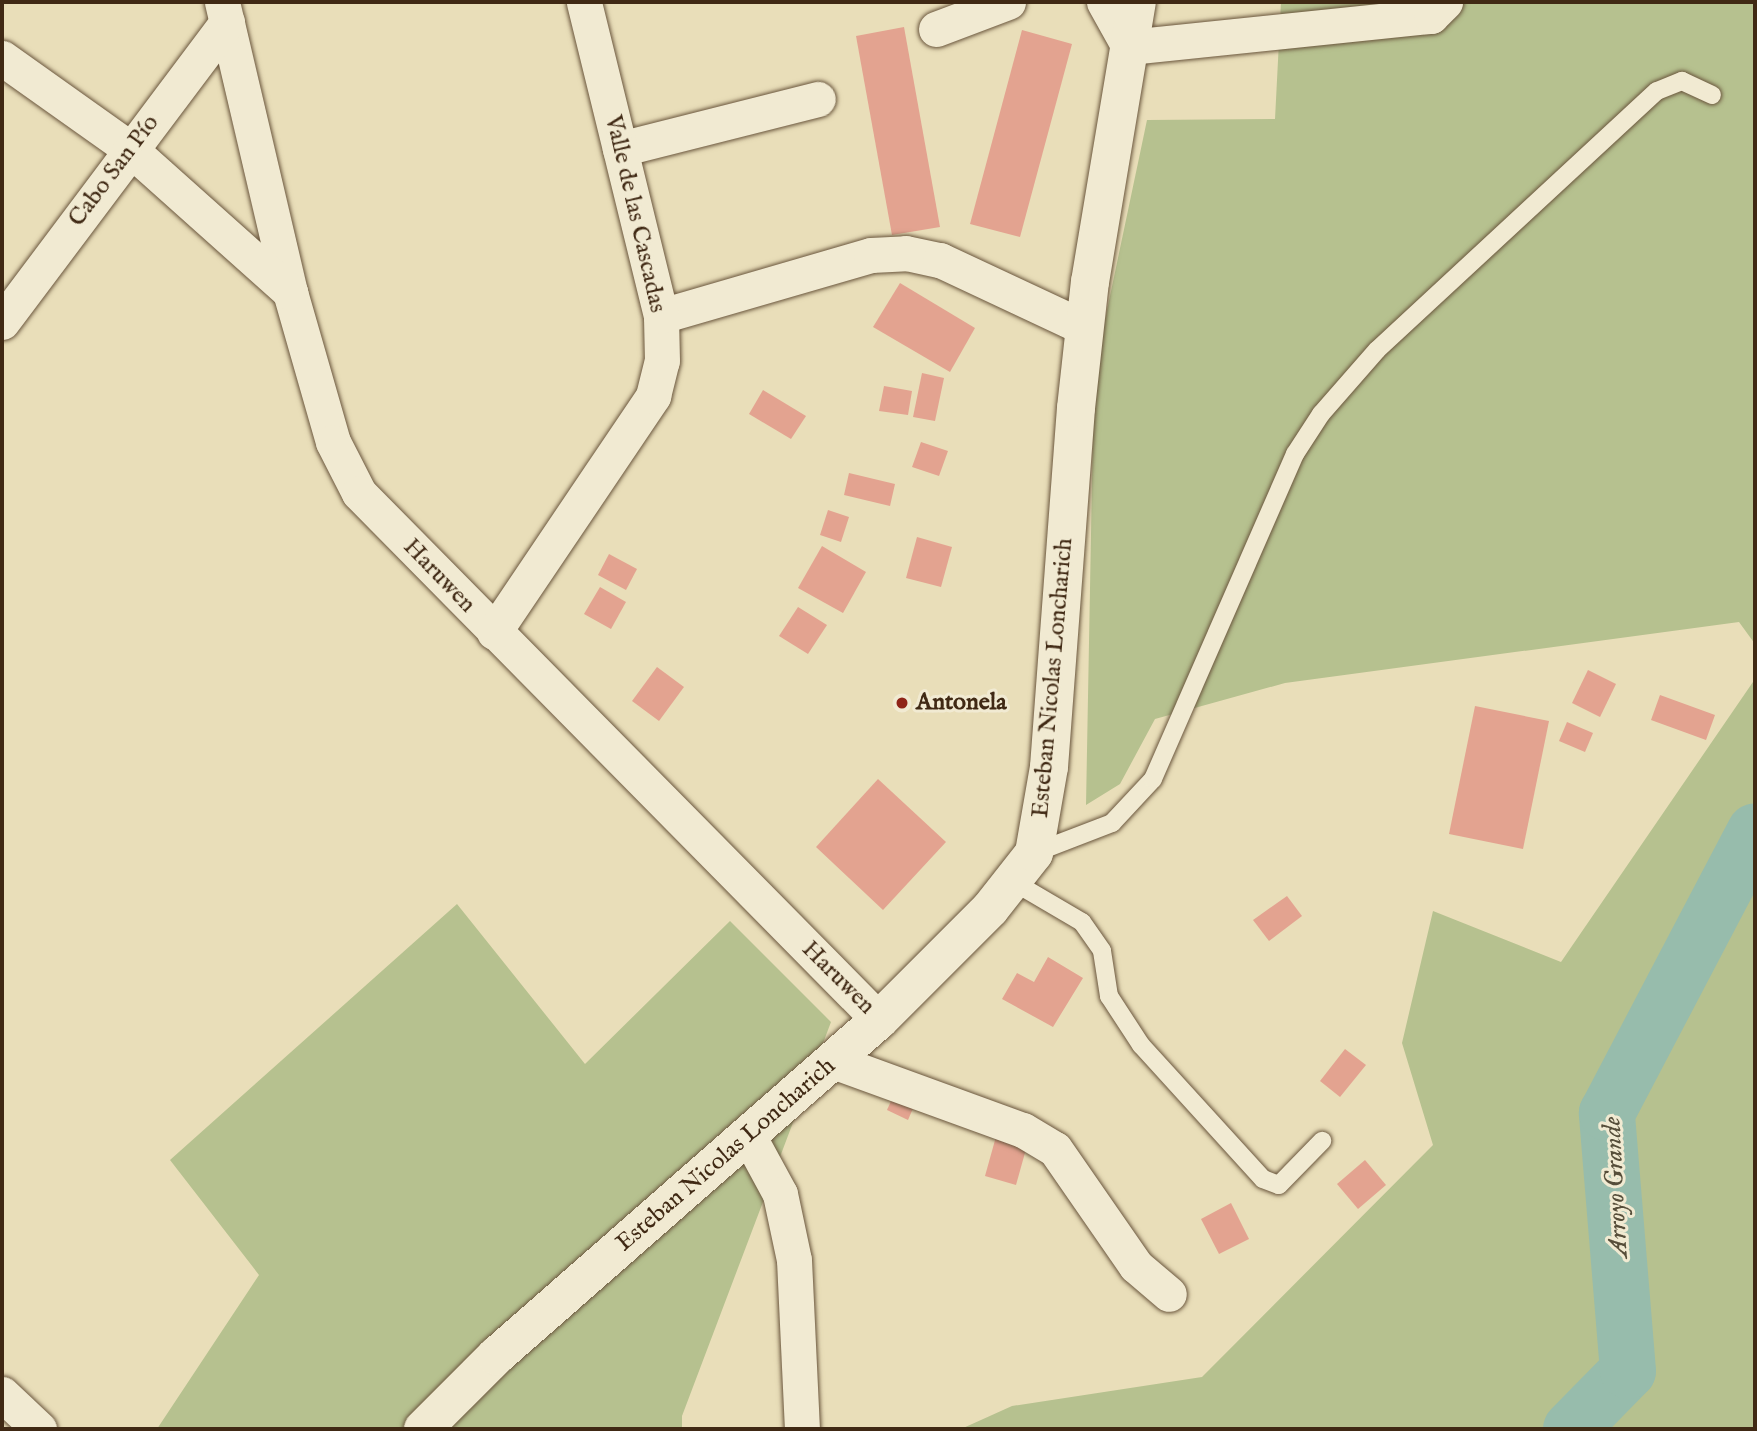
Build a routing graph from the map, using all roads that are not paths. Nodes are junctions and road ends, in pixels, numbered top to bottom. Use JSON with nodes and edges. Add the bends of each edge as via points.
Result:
{"nodes":[{"id":1,"x":584,"y":2,"type":"edge"},
{"id":2,"x":1008,"y":2,"type":"edge"},
{"id":3,"x":1104,"y":2,"type":"edge"},
{"id":4,"x":1137,"y":2,"type":"edge"},
{"id":5,"x":1445,"y":2,"type":"edge"},
{"id":6,"x":224,"y":12,"type":"edge"},
{"id":7,"x":936,"y":29,"type":"dead end"},
{"id":8,"x":1129,"y":47,"type":"junction"},
{"id":9,"x":2,"y":58,"type":"edge"},
{"id":10,"x":1712,"y":95,"type":"dead end"},
{"id":11,"x":818,"y":99,"type":"dead end"},
{"id":12,"x":130,"y":149,"type":"junction"},
{"id":13,"x":620,"y":149,"type":"junction"},
{"id":14,"x":290,"y":292,"type":"junction"},
{"id":15,"x":661,"y":316,"type":"junction"},
{"id":16,"x":2,"y":322,"type":"edge"},
{"id":17,"x":1085,"y":328,"type":"junction"},
{"id":18,"x":494,"y":632,"type":"junction"},
{"id":19,"x":1023,"y":867,"type":"junction"},
{"id":20,"x":880,"y":1020,"type":"junction"},
{"id":21,"x":833,"y":1061,"type":"junction"},
{"id":22,"x":748,"y":1135,"type":"junction"},
{"id":23,"x":1322,"y":1141,"type":"dead end"},
{"id":24,"x":1169,"y":1294,"type":"dead end"},
{"id":25,"x":2,"y":1394,"type":"edge"},
{"id":26,"x":39,"y":1429,"type":"edge"},
{"id":27,"x":423,"y":1429,"type":"edge"},
{"id":28,"x":802,"y":1429,"type":"edge"}],
"edges":[{"from":1,"to":13,"type":"street","name":"Valle de las Cascadas"},
{"from":2,"to":7,"type":"street"},
{"from":3,"to":8,"type":"street"},
{"from":4,"to":8,"type":"street","name":"Esteban Nicolas Loncharich"},
{"from":5,"to":8,"type":"street","via":[[1431,16]]},
{"from":6,"to":12,"type":"street","name":"Cabo San Pío"},
{"from":6,"to":14,"type":"street","name":"Haruwen"},
{"from":8,"to":17,"type":"street","name":"Esteban Nicolas Loncharich"},
{"from":9,"to":12,"type":"street"},
{"from":10,"to":19,"type":"lane","via":[[1682,81],[1657,91],[1377,350],[1321,414],[1295,454],[1153,779],[1112,823]]},
{"from":11,"to":13,"type":"street"},
{"from":12,"to":14,"type":"street"},
{"from":12,"to":16,"type":"street","name":"Cabo San Pío"},
{"from":13,"to":15,"type":"street","name":"Valle de las Cascadas"},
{"from":14,"to":18,"type":"street","name":"Haruwen","via":[[333,442],[359,494]]},
{"from":15,"to":17,"type":"street","via":[[871,255],[906,253],[940,260]]},
{"from":15,"to":18,"type":"street","name":"Valle de las Cascadas","via":[[662,361],[653,396]]},
{"from":17,"to":19,"type":"street","name":"Esteban Nicolas Loncharich","via":[[1049,767]]},
{"from":18,"to":20,"type":"street","name":"Haruwen"},
{"from":19,"to":20,"type":"street","name":"Esteban Nicolas Loncharich","via":[[990,909]]},
{"from":19,"to":23,"type":"lane","via":[[1082,922],[1102,951],[1109,996],[1141,1045],[1263,1179],[1279,1185]]},
{"from":20,"to":21,"type":"street","name":"Esteban Nicolas Loncharich"},
{"from":21,"to":22,"type":"street","name":"Esteban Nicolas Loncharich"},
{"from":21,"to":24,"type":"street","via":[[1023,1130],[1055,1149],[1136,1266]]},
{"from":22,"to":27,"type":"street","name":"Esteban Nicolas Loncharich","via":[[496,1356]]},
{"from":22,"to":28,"type":"street","via":[[780,1194],[794,1260]]},
{"from":25,"to":26,"type":"street"}]}
